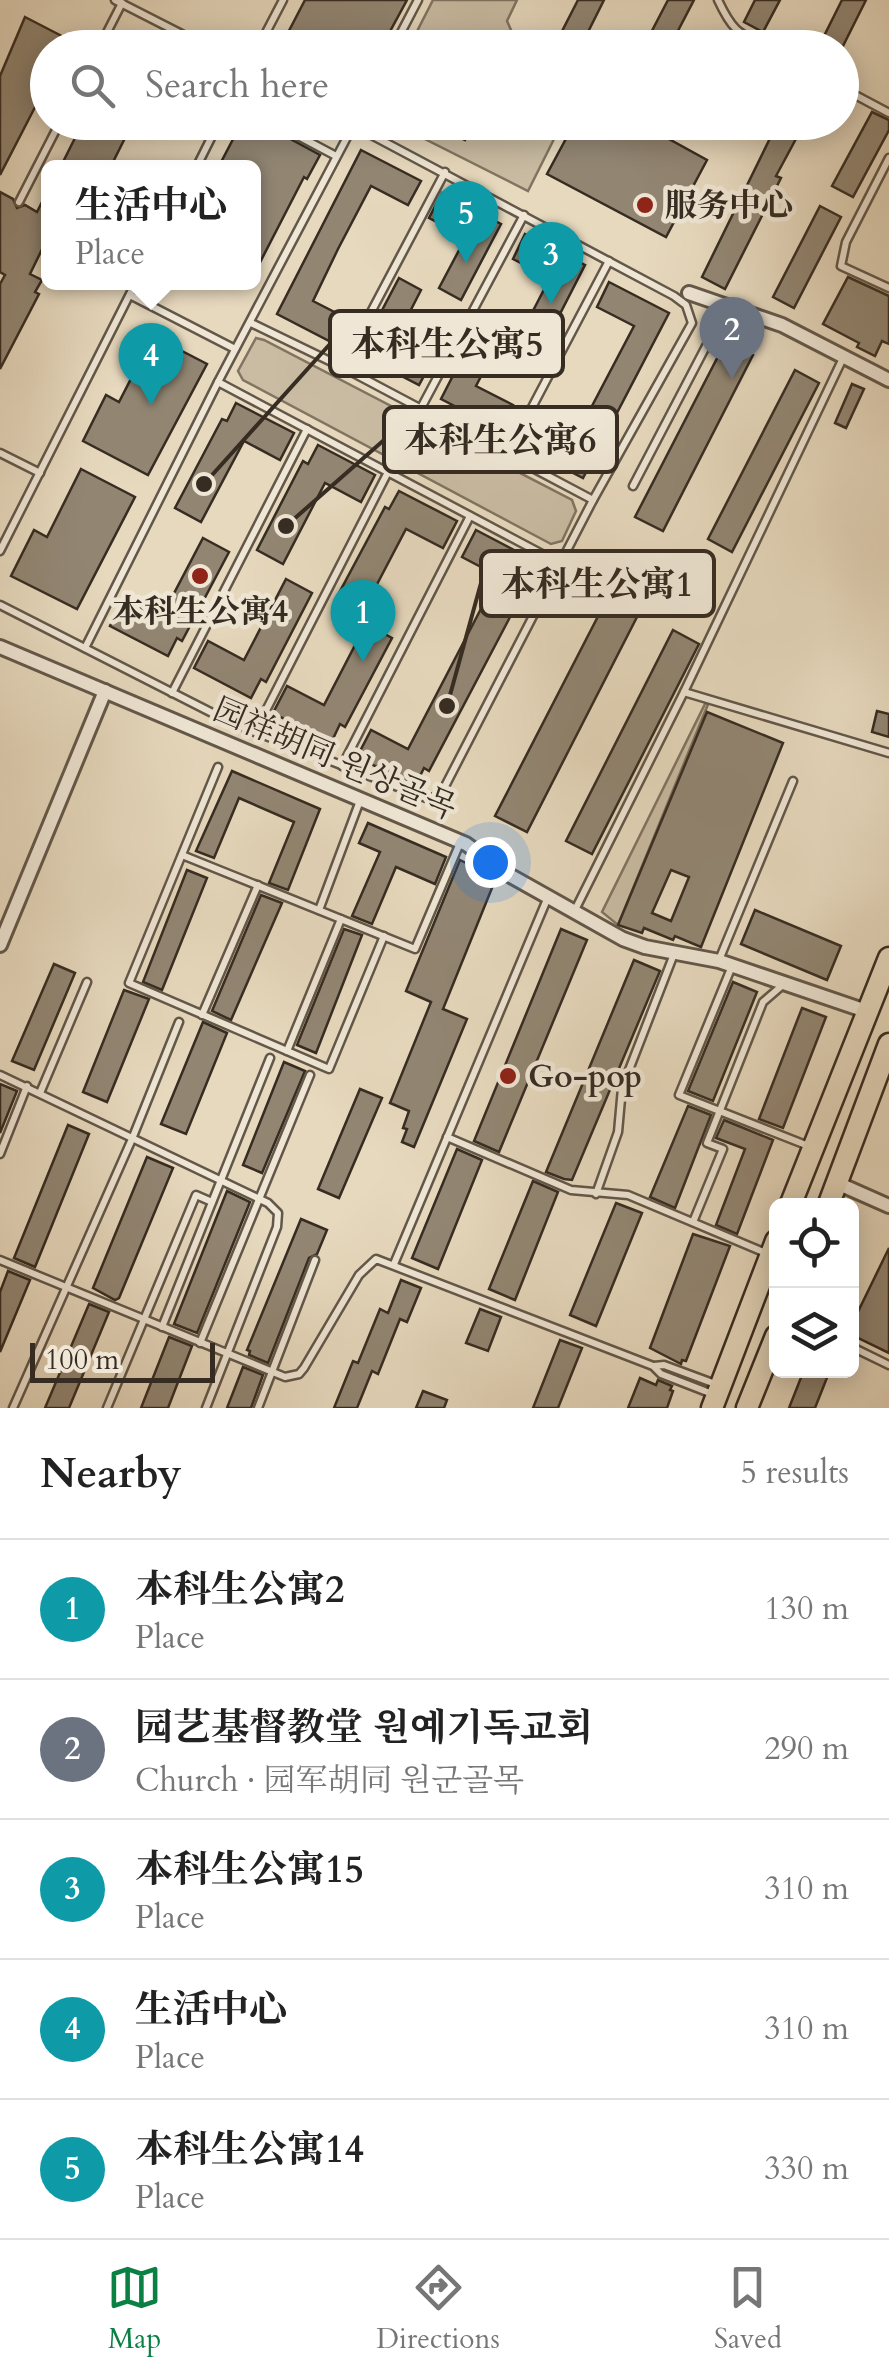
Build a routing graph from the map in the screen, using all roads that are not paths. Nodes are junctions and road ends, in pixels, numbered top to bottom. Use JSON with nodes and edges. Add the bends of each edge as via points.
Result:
{"nodes":[{"id":1,"x":283,"y":0,"type":"edge"},
{"id":2,"x":418,"y":0,"type":"edge"},
{"id":3,"x":718,"y":0,"type":"edge"},
{"id":4,"x":727,"y":0,"type":"edge"},
{"id":5,"x":118,"y":2,"type":"edge"},
{"id":6,"x":722,"y":10,"type":"junction"},
{"id":7,"x":106,"y":30,"type":"edge"},
{"id":8,"x":173,"y":30,"type":"edge"},
{"id":9,"x":267,"y":30,"type":"edge"},
{"id":10,"x":403,"y":30,"type":"edge"},
{"id":11,"x":734,"y":30,"type":"edge"},
{"id":12,"x":859,"y":97,"type":"edge"},
{"id":13,"x":889,"y":113,"type":"edge"},
{"id":14,"x":51,"y":140,"type":"edge"},
{"id":15,"x":306,"y":140,"type":"edge"},
{"id":16,"x":344,"y":140,"type":"edge"},
{"id":17,"x":382,"y":140,"type":"edge"},
{"id":18,"x":336,"y":156,"type":"junction"},
{"id":19,"x":889,"y":158,"type":"edge"},
{"id":20,"x":445,"y":172,"type":"junction"},
{"id":21,"x":19,"y":202,"type":"dead end"},
{"id":22,"x":524,"y":215,"type":"junction"},
{"id":23,"x":609,"y":260,"type":"junction"},
{"id":24,"x":889,"y":288,"type":"edge"},
{"id":25,"x":132,"y":290,"type":"edge"},
{"id":26,"x":689,"y":293,"type":"dead end"},
{"id":27,"x":129,"y":295,"type":"junction"},
{"id":28,"x":726,"y":308,"type":"junction"},
{"id":29,"x":251,"y":323,"type":"junction"},
{"id":30,"x":235,"y":349,"type":"junction"},
{"id":31,"x":844,"y":356,"type":"junction"},
{"id":32,"x":342,"y":367,"type":"junction"},
{"id":33,"x":889,"y":380,"type":"edge"},
{"id":34,"x":218,"y":382,"type":"junction"},
{"id":35,"x":421,"y":408,"type":"junction"},
{"id":36,"x":307,"y":429,"type":"junction"},
{"id":37,"x":0,"y":453,"type":"edge"},
{"id":38,"x":508,"y":454,"type":"junction"},
{"id":39,"x":388,"y":472,"type":"junction"},
{"id":40,"x":40,"y":473,"type":"junction"},
{"id":41,"x":633,"y":486,"type":"dead end"},
{"id":42,"x":592,"y":500,"type":"junction"},
{"id":43,"x":470,"y":516,"type":"junction"},
{"id":44,"x":0,"y":550,"type":"edge"},
{"id":45,"x":561,"y":564,"type":"junction"},
{"id":46,"x":0,"y":605,"type":"edge"},
{"id":47,"x":0,"y":647,"type":"edge"},
{"id":48,"x":85,"y":648,"type":"junction"},
{"id":49,"x":104,"y":690,"type":"junction"},
{"id":50,"x":684,"y":692,"type":"junction"},
{"id":51,"x":172,"y":693,"type":"junction"},
{"id":52,"x":255,"y":732,"type":"junction"},
{"id":53,"x":889,"y":753,"type":"edge"},
{"id":54,"x":342,"y":766,"type":"junction"},
{"id":55,"x":218,"y":767,"type":"dead end"},
{"id":56,"x":793,"y":781,"type":"dead end"},
{"id":57,"x":361,"y":797,"type":"junction"},
{"id":58,"x":461,"y":842,"type":"junction"},
{"id":59,"x":182,"y":854,"type":"junction"},
{"id":60,"x":258,"y":885,"type":"junction"},
{"id":61,"x":548,"y":897,"type":"junction"},
{"id":62,"x":319,"y":910,"type":"junction"},
{"id":63,"x":574,"y":912,"type":"junction"},
{"id":64,"x":341,"y":919,"type":"junction"},
{"id":65,"x":384,"y":936,"type":"junction"},
{"id":66,"x":0,"y":945,"type":"edge"},
{"id":67,"x":674,"y":952,"type":"junction"},
{"id":68,"x":889,"y":958,"type":"edge"},
{"id":69,"x":726,"y":963,"type":"junction"},
{"id":70,"x":87,"y":982,"type":"dead end"},
{"id":71,"x":786,"y":983,"type":"junction"},
{"id":72,"x":866,"y":1011,"type":"junction"},
{"id":73,"x":202,"y":1015,"type":"junction"},
{"id":74,"x":178,"y":1022,"type":"dead end"},
{"id":75,"x":889,"y":1044,"type":"edge"},
{"id":76,"x":287,"y":1051,"type":"junction"},
{"id":77,"x":270,"y":1058,"type":"dead end"},
{"id":78,"x":0,"y":1075,"type":"edge"},
{"id":79,"x":310,"y":1075,"type":"dead end"},
{"id":80,"x":27,"y":1086,"type":"junction"},
{"id":81,"x":40,"y":1093,"type":"junction"},
{"id":82,"x":719,"y":1111,"type":"junction"},
{"id":83,"x":447,"y":1138,"type":"junction"},
{"id":84,"x":132,"y":1139,"type":"junction"},
{"id":85,"x":812,"y":1147,"type":"junction"},
{"id":86,"x":0,"y":1154,"type":"edge"},
{"id":87,"x":221,"y":1181,"type":"junction"},
{"id":88,"x":837,"y":1183,"type":"junction"},
{"id":89,"x":596,"y":1194,"type":"junction"},
{"id":90,"x":258,"y":1198,"type":"junction"},
{"id":91,"x":793,"y":1198,"type":"edge"},
{"id":92,"x":831,"y":1198,"type":"edge"},
{"id":93,"x":212,"y":1202,"type":"junction"},
{"id":94,"x":889,"y":1206,"type":"edge"},
{"id":95,"x":693,"y":1222,"type":"junction"},
{"id":96,"x":769,"y":1246,"type":"edge"},
{"id":97,"x":0,"y":1260,"type":"edge"},
{"id":98,"x":315,"y":1260,"type":"dead end"},
{"id":99,"x":769,"y":1261,"type":"edge"},
{"id":100,"x":394,"y":1264,"type":"junction"},
{"id":101,"x":67,"y":1288,"type":"junction"},
{"id":102,"x":145,"y":1320,"type":"junction"},
{"id":103,"x":162,"y":1327,"type":"junction"},
{"id":104,"x":200,"y":1343,"type":"junction"},
{"id":105,"x":859,"y":1350,"type":"edge"},
{"id":106,"x":769,"y":1353,"type":"edge"},
{"id":107,"x":228,"y":1354,"type":"junction"},
{"id":108,"x":889,"y":1365,"type":"edge"},
{"id":109,"x":272,"y":1372,"type":"junction"},
{"id":110,"x":717,"y":1397,"type":"edge"},
{"id":111,"x":13,"y":1408,"type":"edge"},
{"id":112,"x":107,"y":1408,"type":"edge"},
{"id":113,"x":206,"y":1408,"type":"edge"},
{"id":114,"x":258,"y":1408,"type":"edge"},
{"id":115,"x":747,"y":1408,"type":"edge"}],
"edges":[{"from":1,"to":9,"type":"lane"},
{"from":2,"to":10,"type":"lane"},
{"from":3,"to":6,"type":"lane"},
{"from":4,"to":6,"type":"lane"},
{"from":5,"to":7,"type":"lane"},
{"from":5,"to":8,"type":"lane"},
{"from":6,"to":11,"type":"lane"},
{"from":12,"to":13,"type":"lane"},
{"from":14,"to":21,"type":"lane"},
{"from":15,"to":18,"type":"lane"},
{"from":16,"to":18,"type":"lane"},
{"from":17,"to":20,"type":"lane"},
{"from":18,"to":29,"type":"lane"},
{"from":19,"to":24,"type":"lane","via":[[846,242],[841,266]]},
{"from":20,"to":22,"type":"lane"},
{"from":20,"to":32,"type":"lane"},
{"from":22,"to":23,"type":"lane"},
{"from":22,"to":35,"type":"lane"},
{"from":23,"to":38,"type":"lane"},
{"from":23,"to":42,"type":"lane","via":[[674,296],[692,323]]},
{"from":25,"to":27,"type":"lane"},
{"from":26,"to":28,"type":"street"},
{"from":27,"to":30,"type":"lane"},
{"from":27,"to":40,"type":"lane"},
{"from":28,"to":31,"type":"street","via":[[782,325]]},
{"from":28,"to":41,"type":"lane"},
{"from":29,"to":30,"type":"lane"},
{"from":29,"to":32,"type":"lane"},
{"from":30,"to":34,"type":"lane"},
{"from":31,"to":33,"type":"street"},
{"from":31,"to":50,"type":"lane"},
{"from":32,"to":35,"type":"lane"},
{"from":34,"to":36,"type":"lane"},
{"from":34,"to":48,"type":"lane"},
{"from":35,"to":38,"type":"lane"},
{"from":36,"to":39,"type":"lane"},
{"from":36,"to":51,"type":"lane"},
{"from":37,"to":40,"type":"lane"},
{"from":38,"to":42,"type":"lane"},
{"from":39,"to":43,"type":"lane"},
{"from":39,"to":52,"type":"lane"},
{"from":40,"to":44,"type":"lane"},
{"from":42,"to":45,"type":"lane"},
{"from":43,"to":45,"type":"lane"},
{"from":43,"to":54,"type":"lane"},
{"from":45,"to":54,"type":"lane","via":[[441,794],[429,799]]},
{"from":46,"to":48,"type":"lane"},
{"from":47,"to":49,"type":"street","name":"园祥胡同 원상골목"},
{"from":48,"to":51,"type":"lane"},
{"from":49,"to":57,"type":"street","name":"园祥胡同 원상골목"},
{"from":49,"to":66,"type":"street"},
{"from":50,"to":53,"type":"lane"},
{"from":50,"to":63,"type":"lane"},
{"from":51,"to":52,"type":"lane"},
{"from":52,"to":54,"type":"lane"},
{"from":55,"to":59,"type":"lane"},
{"from":56,"to":69,"type":"lane"},
{"from":57,"to":58,"type":"street","name":"园祥胡同 원상골목"},
{"from":57,"to":62,"type":"lane"},
{"from":58,"to":61,"type":"street","name":"园祥胡同 원상골목"},
{"from":58,"to":65,"type":"lane","via":[[415,949]]},
{"from":59,"to":60,"type":"lane"},
{"from":59,"to":73,"type":"lane","via":[[128,983]]},
{"from":60,"to":62,"type":"lane"},
{"from":60,"to":73,"type":"lane"},
{"from":61,"to":63,"type":"street","name":"园祥胡同 원상골목"},
{"from":61,"to":83,"type":"lane"},
{"from":62,"to":64,"type":"lane"},
{"from":63,"to":67,"type":"street","name":"园祥胡同 원상골목","via":[[622,939]]},
{"from":64,"to":65,"type":"lane"},
{"from":64,"to":76,"type":"lane"},
{"from":65,"to":76,"type":"lane","via":[[329,1069]]},
{"from":67,"to":69,"type":"street","name":"园祥胡同 원상골목"},
{"from":67,"to":89,"type":"lane","via":[[622,1088],[618,1132]]},
{"from":68,"to":72,"type":"main road"},
{"from":69,"to":71,"type":"street","name":"园祥胡同 원상골목"},
{"from":69,"to":82,"type":"lane","via":[[678,1095]]},
{"from":70,"to":81,"type":"lane"},
{"from":71,"to":72,"type":"street","name":"园祥胡同 원상골목"},
{"from":71,"to":82,"type":"lane","via":[[763,1002]]},
{"from":72,"to":85,"type":"main road"},
{"from":73,"to":76,"type":"lane"},
{"from":74,"to":84,"type":"lane"},
{"from":75,"to":88,"type":"main road"},
{"from":77,"to":87,"type":"lane"},
{"from":78,"to":80,"type":"lane"},
{"from":79,"to":90,"type":"lane"},
{"from":80,"to":81,"type":"lane"},
{"from":80,"to":86,"type":"lane"},
{"from":81,"to":84,"type":"lane"},
{"from":82,"to":85,"type":"lane"},
{"from":82,"to":95,"type":"lane","via":[[707,1142],[723,1149]]},
{"from":83,"to":89,"type":"lane","via":[[571,1190]]},
{"from":83,"to":100,"type":"lane"},
{"from":84,"to":87,"type":"lane"},
{"from":84,"to":101,"type":"lane"},
{"from":85,"to":91,"type":"main road"},
{"from":87,"to":90,"type":"lane"},
{"from":87,"to":93,"type":"lane"},
{"from":88,"to":92,"type":"main road"},
{"from":88,"to":94,"type":"street"},
{"from":89,"to":95,"type":"lane","via":[[628,1195]]},
{"from":90,"to":104,"type":"lane"},
{"from":90,"to":107,"type":"lane","via":[[279,1219]]},
{"from":93,"to":102,"type":"lane","via":[[196,1195]]},
{"from":93,"to":103,"type":"lane"},
{"from":95,"to":96,"type":"lane"},
{"from":97,"to":101,"type":"lane"},
{"from":98,"to":109,"type":"lane"},
{"from":99,"to":110,"type":"main road"},
{"from":100,"to":109,"type":"lane","via":[[368,1264],[298,1374]]},
{"from":100,"to":110,"type":"lane","via":[[664,1365]]},
{"from":101,"to":102,"type":"lane"},
{"from":101,"to":111,"type":"lane"},
{"from":102,"to":103,"type":"lane"},
{"from":102,"to":112,"type":"lane"},
{"from":103,"to":104,"type":"lane"},
{"from":104,"to":107,"type":"lane"},
{"from":105,"to":108,"type":"lane"},
{"from":106,"to":115,"type":"main road"},
{"from":107,"to":109,"type":"lane"},
{"from":107,"to":113,"type":"lane"},
{"from":109,"to":114,"type":"lane"}]}
